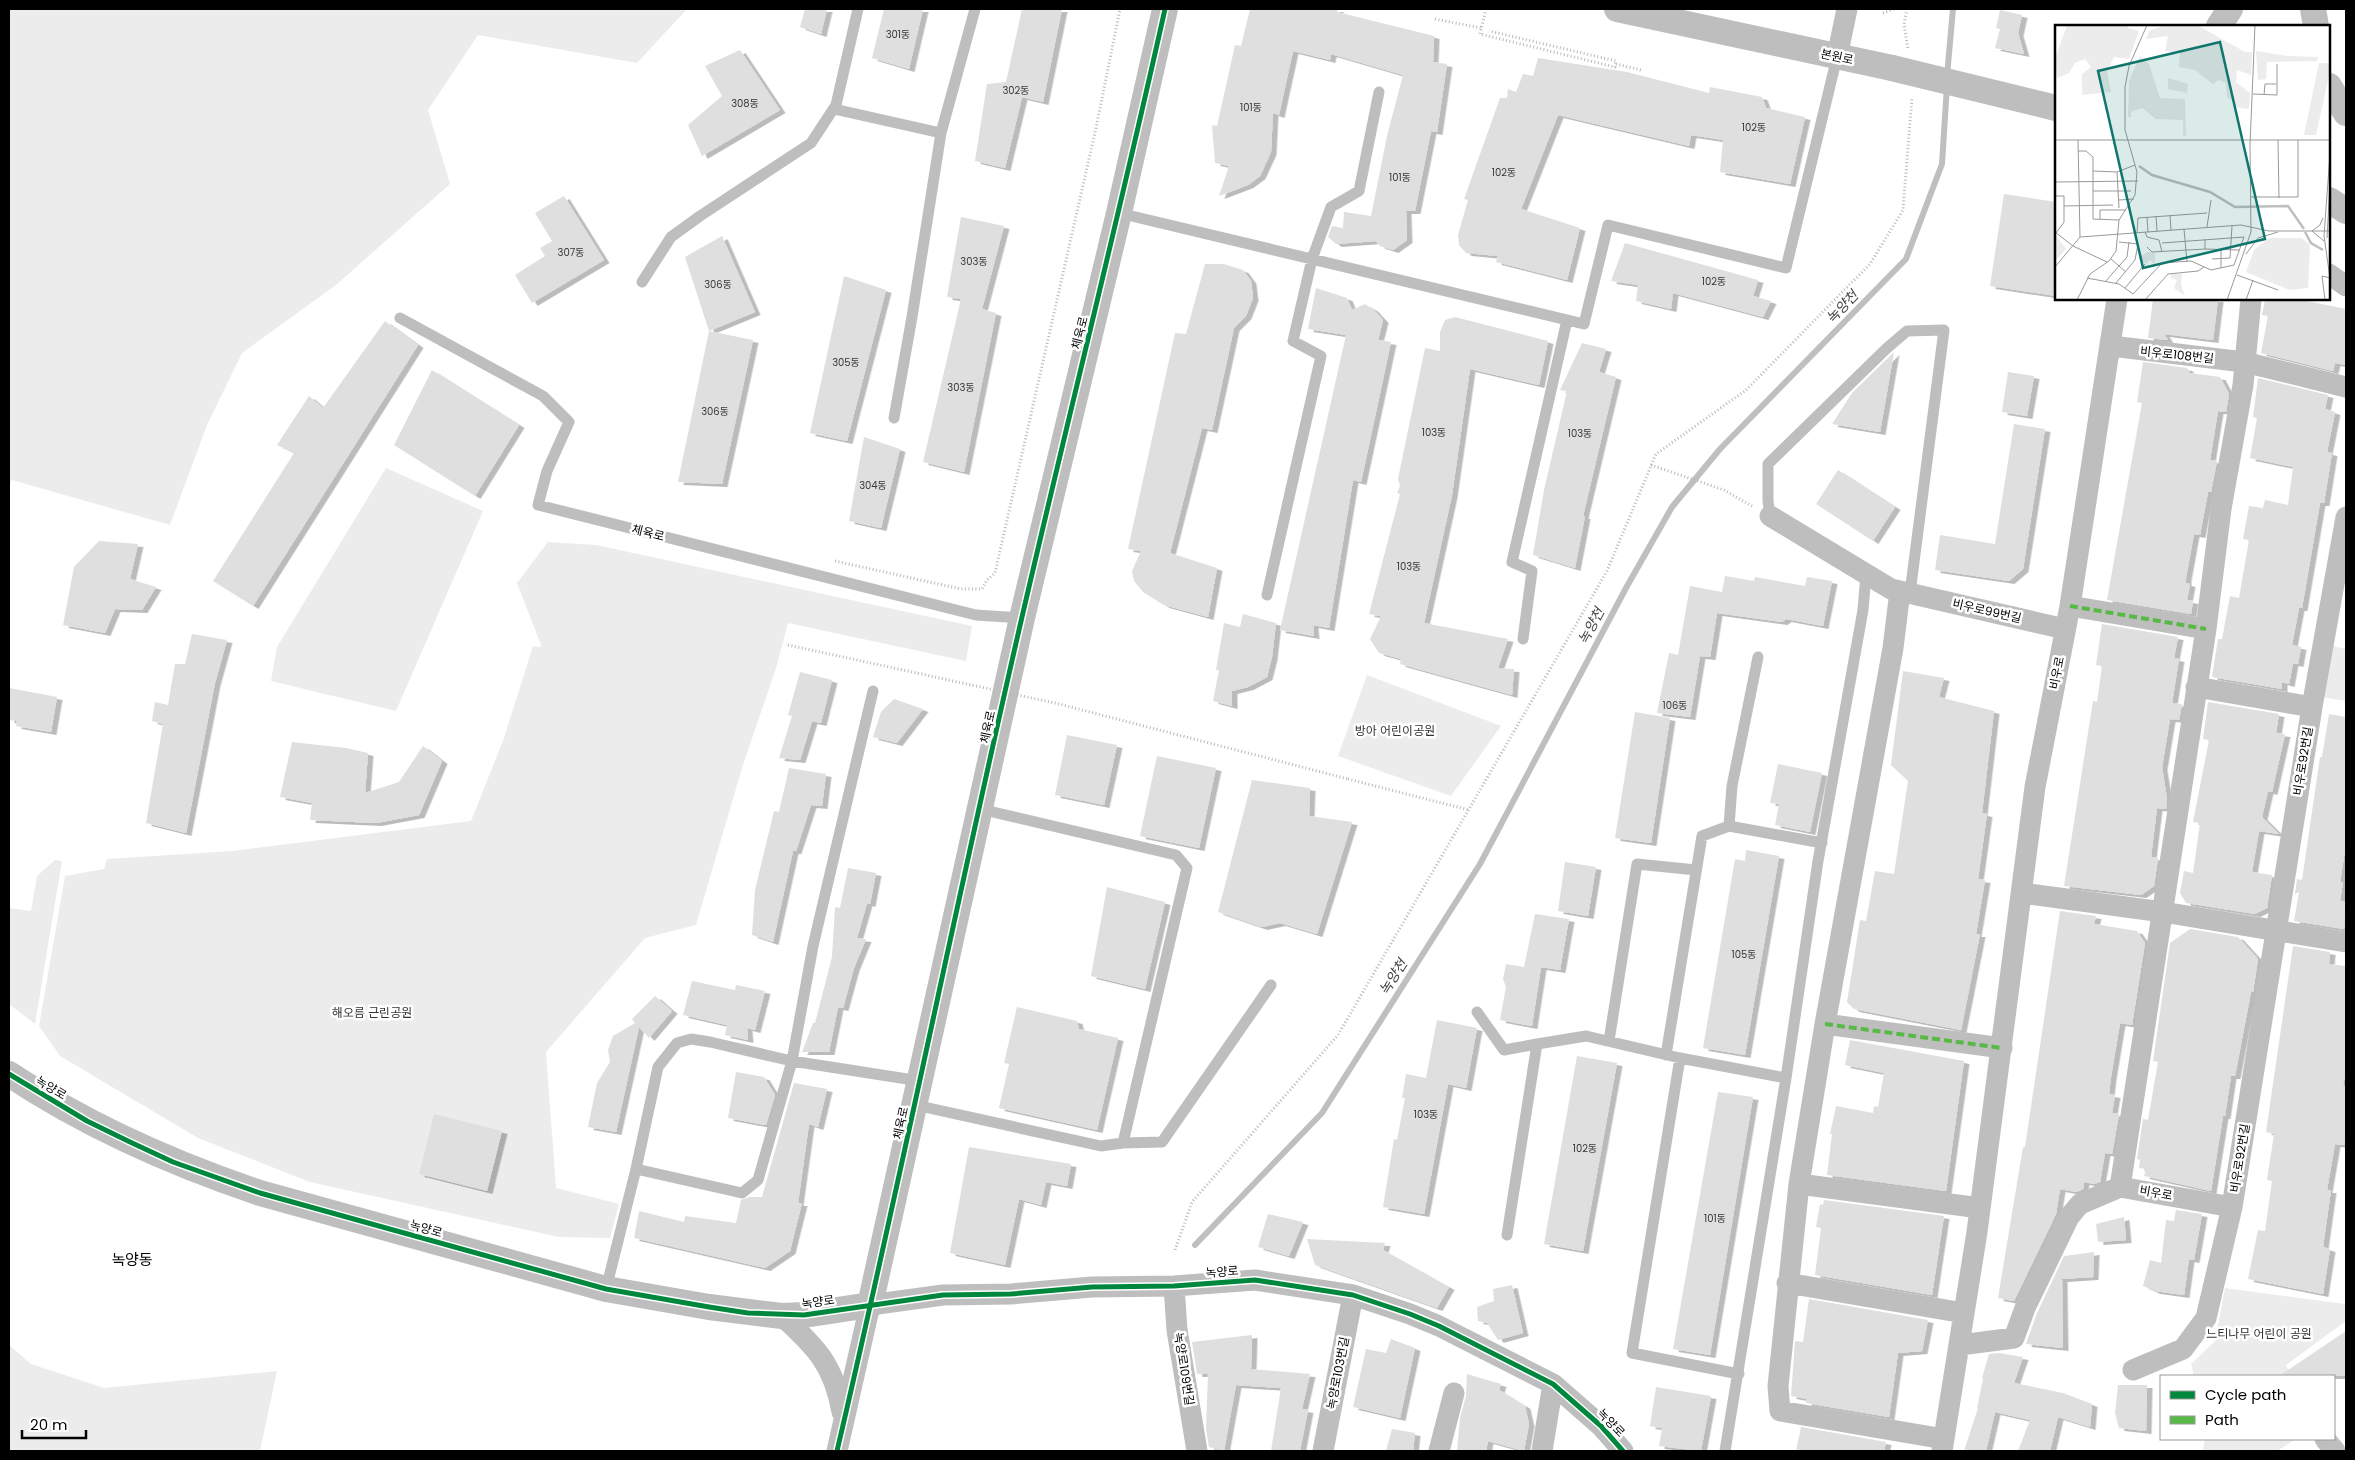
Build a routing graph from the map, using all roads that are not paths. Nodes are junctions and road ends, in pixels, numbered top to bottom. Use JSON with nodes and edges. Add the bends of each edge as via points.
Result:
{"nodes":[{"id":1,"x":858,"y":9,"type":"edge"},
{"id":2,"x":975,"y":9,"type":"edge"},
{"id":3,"x":1165,"y":9,"type":"edge"},
{"id":4,"x":1617,"y":9,"type":"edge"},
{"id":5,"x":1847,"y":9,"type":"edge"},
{"id":6,"x":2230,"y":9,"type":"edge"},
{"id":7,"x":2313,"y":9,"type":"edge"},
{"id":8,"x":2220,"y":25,"type":"edge"},
{"id":9,"x":2316,"y":25,"type":"edge"},
{"id":10,"x":1837,"y":57,"type":"junction"},
{"id":11,"x":2330,"y":88,"type":"edge"},
{"id":12,"x":1379,"y":92,"type":"dead end"},
{"id":13,"x":2055,"y":108,"type":"edge"},
{"id":14,"x":834,"y":109,"type":"junction"},
{"id":15,"x":2346,"y":113,"type":"edge"},
{"id":16,"x":941,"y":133,"type":"junction"},
{"id":17,"x":2330,"y":201,"type":"edge"},
{"id":18,"x":2346,"y":211,"type":"edge"},
{"id":19,"x":1119,"y":213,"type":"junction"},
{"id":20,"x":1312,"y":259,"type":"junction"},
{"id":21,"x":2330,"y":275,"type":"edge"},
{"id":22,"x":642,"y":282,"type":"dead end"},
{"id":23,"x":2346,"y":286,"type":"edge"},
{"id":24,"x":2117,"y":300,"type":"edge"},
{"id":25,"x":2251,"y":300,"type":"edge"},
{"id":26,"x":400,"y":318,"type":"dead end"},
{"id":27,"x":1567,"y":320,"type":"junction"},
{"id":28,"x":2111,"y":346,"type":"junction"},
{"id":29,"x":2244,"y":362,"type":"junction"},
{"id":30,"x":2346,"y":387,"type":"edge"},
{"id":31,"x":894,"y":418,"type":"dead end"},
{"id":32,"x":1770,"y":516,"type":"joint"},
{"id":33,"x":2345,"y":528,"type":"edge"},
{"id":34,"x":1866,"y":574,"type":"junction"},
{"id":35,"x":1905,"y":592,"type":"junction"},
{"id":36,"x":1267,"y":595,"type":"dead end"},
{"id":37,"x":2070,"y":606,"type":"junction"},
{"id":38,"x":1022,"y":618,"type":"junction"},
{"id":39,"x":2065,"y":629,"type":"junction"},
{"id":40,"x":2206,"y":629,"type":"junction"},
{"id":41,"x":1524,"y":639,"type":"dead end"},
{"id":42,"x":1758,"y":657,"type":"dead end"},
{"id":43,"x":2196,"y":687,"type":"junction"},
{"id":44,"x":873,"y":691,"type":"dead end"},
{"id":45,"x":2312,"y":707,"type":"junction"},
{"id":46,"x":980,"y":809,"type":"junction"},
{"id":47,"x":1729,"y":826,"type":"junction"},
{"id":48,"x":1822,"y":842,"type":"junction"},
{"id":49,"x":1696,"y":870,"type":"junction"},
{"id":50,"x":2022,"y":893,"type":"junction"},
{"id":51,"x":2163,"y":912,"type":"junction"},
{"id":52,"x":2275,"y":931,"type":"junction"},
{"id":53,"x":2346,"y":942,"type":"edge"},
{"id":54,"x":1271,"y":985,"type":"dead end"},
{"id":55,"x":1477,"y":1012,"type":"dead end"},
{"id":56,"x":1825,"y":1024,"type":"junction"},
{"id":57,"x":1609,"y":1041,"type":"junction"},
{"id":58,"x":1537,"y":1044,"type":"junction"},
{"id":59,"x":2002,"y":1048,"type":"junction"},
{"id":60,"x":1666,"y":1055,"type":"junction"},
{"id":61,"x":1680,"y":1058,"type":"junction"},
{"id":62,"x":792,"y":1061,"type":"junction"},
{"id":63,"x":9,"y":1074,"type":"edge"},
{"id":64,"x":1786,"y":1078,"type":"junction"},
{"id":65,"x":917,"y":1093,"type":"junction"},
{"id":66,"x":1123,"y":1143,"type":"junction"},
{"id":67,"x":636,"y":1169,"type":"junction"},
{"id":68,"x":1799,"y":1184,"type":"junction"},
{"id":69,"x":2120,"y":1187,"type":"junction"},
{"id":70,"x":2232,"y":1207,"type":"junction"},
{"id":71,"x":1980,"y":1208,"type":"junction"},
{"id":72,"x":1506,"y":1235,"type":"dead end"},
{"id":73,"x":1787,"y":1283,"type":"junction"},
{"id":74,"x":1174,"y":1286,"type":"junction"},
{"id":75,"x":606,"y":1289,"type":"junction"},
{"id":76,"x":1353,"y":1295,"type":"junction"},
{"id":77,"x":870,"y":1305,"type":"junction"},
{"id":78,"x":1964,"y":1313,"type":"junction"},
{"id":79,"x":782,"y":1316,"type":"junction"},
{"id":80,"x":1960,"y":1344,"type":"junction"},
{"id":81,"x":2133,"y":1370,"type":"dead end"},
{"id":82,"x":1739,"y":1374,"type":"junction"},
{"id":83,"x":1553,"y":1384,"type":"junction"},
{"id":84,"x":1454,"y":1393,"type":"dead end"},
{"id":85,"x":844,"y":1421,"type":"junction"},
{"id":86,"x":2326,"y":1440,"type":"edge"},
{"id":87,"x":1943,"y":1445,"type":"edge"},
{"id":88,"x":837,"y":1451,"type":"edge"},
{"id":89,"x":1197,"y":1451,"type":"edge"},
{"id":90,"x":1323,"y":1451,"type":"edge"},
{"id":91,"x":1439,"y":1451,"type":"edge"},
{"id":92,"x":1542,"y":1451,"type":"edge"},
{"id":93,"x":1623,"y":1451,"type":"edge"},
{"id":94,"x":1725,"y":1451,"type":"edge"},
{"id":95,"x":2335,"y":1451,"type":"edge"}],
"edges":[{"from":1,"to":14,"type":"lane"},
{"from":2,"to":16,"type":"lane"},
{"from":3,"to":19,"type":"street","name":"체육로"},
{"from":4,"to":10,"type":"street","name":"본원로"},
{"from":5,"to":10,"type":"street"},
{"from":6,"to":8,"type":"street"},
{"from":7,"to":9,"type":"street"},
{"from":10,"to":13,"type":"street","name":"본원로","bridge":true},
{"from":10,"to":27,"type":"lane","via":[[1786,268],[1608,225],[1584,324]]},
{"from":11,"to":15,"type":"street"},
{"from":12,"to":20,"type":"lane","via":[[1359,192],[1331,207]]},
{"from":14,"to":16,"type":"lane"},
{"from":14,"to":22,"type":"lane","via":[[812,143],[672,237]]},
{"from":16,"to":31,"type":"lane"},
{"from":17,"to":18,"type":"street"},
{"from":19,"to":20,"type":"lane"},
{"from":19,"to":38,"type":"street","name":"체육로"},
{"from":20,"to":27,"type":"lane"},
{"from":20,"to":36,"type":"lane","via":[[1293,341],[1322,356]]},
{"from":21,"to":23,"type":"street"},
{"from":24,"to":28,"type":"street","name":"비우로"},
{"from":25,"to":29,"type":"street"},
{"from":26,"to":38,"type":"lane","name":"체육로","via":[[543,396],[569,422],[547,472],[538,505],[976,615]]},
{"from":27,"to":41,"type":"lane","via":[[1512,562],[1532,571]]},
{"from":28,"to":29,"type":"street","name":"비우로108번길"},
{"from":28,"to":37,"type":"street","name":"비우로"},
{"from":29,"to":30,"type":"street","name":"비우로108번길"},
{"from":29,"to":40,"type":"street","via":[[2243,385],[2220,509]]},
{"from":32,"to":34,"type":"street","name":"비우로99번길"},
{"from":32,"to":35,"type":"lane","via":[[1768,464],[1907,331],[1944,330]]},
{"from":33,"to":45,"type":"street","name":"비우로92번길"},
{"from":34,"to":35,"type":"street","name":"비우로99번길","via":[[1891,589]]},
{"from":34,"to":48,"type":"lane","via":[[1863,610]]},
{"from":35,"to":39,"type":"street","name":"비우로99번길"},
{"from":35,"to":56,"type":"street"},
{"from":37,"to":39,"type":"street","name":"비우로"},
{"from":37,"to":40,"type":"street"},
{"from":38,"to":46,"type":"street","name":"체육로"},
{"from":39,"to":50,"type":"street","name":"비우로","via":[[2035,787]]},
{"from":40,"to":43,"type":"street"},
{"from":42,"to":47,"type":"lane","via":[[1732,786]]},
{"from":43,"to":45,"type":"street"},
{"from":43,"to":51,"type":"street"},
{"from":44,"to":62,"type":"lane","via":[[813,946]]},
{"from":45,"to":52,"type":"street","name":"비우로92번길"},
{"from":46,"to":65,"type":"street","name":"체육로"},
{"from":46,"to":66,"type":"lane","via":[[1176,855],[1187,868]]},
{"from":47,"to":48,"type":"lane"},
{"from":47,"to":49,"type":"lane","via":[[1702,836]]},
{"from":48,"to":64,"type":"lane"},
{"from":49,"to":57,"type":"lane","via":[[1638,864]]},
{"from":49,"to":60,"type":"lane"},
{"from":50,"to":51,"type":"street"},
{"from":50,"to":59,"type":"street","name":"비우로"},
{"from":51,"to":52,"type":"street"},
{"from":51,"to":69,"type":"street"},
{"from":52,"to":53,"type":"street"},
{"from":52,"to":70,"type":"street","name":"비우로92번길"},
{"from":54,"to":66,"type":"lane","via":[[1162,1142]]},
{"from":55,"to":58,"type":"lane","via":[[1504,1050]]},
{"from":56,"to":59,"type":"street"},
{"from":56,"to":68,"type":"street"},
{"from":57,"to":58,"type":"lane","via":[[1586,1036]]},
{"from":57,"to":60,"type":"lane"},
{"from":58,"to":72,"type":"lane"},
{"from":59,"to":71,"type":"street","name":"비우로"},
{"from":60,"to":61,"type":"lane"},
{"from":61,"to":64,"type":"lane"},
{"from":61,"to":82,"type":"lane","via":[[1632,1353]]},
{"from":62,"to":65,"type":"lane"},
{"from":62,"to":67,"type":"lane","via":[[700,1040],[677,1043],[658,1067]]},
{"from":62,"to":67,"type":"lane","via":[[758,1180],[742,1193]]},
{"from":63,"to":75,"type":"street","name":"녹양로","via":[[87,1121],[215,1178],[269,1196]]},
{"from":64,"to":82,"type":"lane"},
{"from":65,"to":66,"type":"lane","via":[[1101,1146]]},
{"from":65,"to":77,"type":"street","name":"체육로"},
{"from":67,"to":75,"type":"lane"},
{"from":68,"to":71,"type":"street"},
{"from":68,"to":73,"type":"street"},
{"from":69,"to":70,"type":"street","name":"비우로"},
{"from":69,"to":80,"type":"street","via":[[2080,1204],[2069,1217],[2014,1338]]},
{"from":70,"to":81,"type":"street","via":[[2206,1318],[2183,1349]]},
{"from":71,"to":78,"type":"street","name":"비우로"},
{"from":73,"to":78,"type":"street"},
{"from":73,"to":87,"type":"street","via":[[1778,1386],[1780,1411]]},
{"from":74,"to":76,"type":"street","name":"녹양로","via":[[1255,1280]]},
{"from":74,"to":77,"type":"street","name":"녹양로","via":[[1092,1287],[943,1296]]},
{"from":74,"to":89,"type":"street","name":"녹양로109번길","via":[[1177,1330]]},
{"from":75,"to":79,"type":"street","name":"녹양로","via":[[718,1309]]},
{"from":76,"to":83,"type":"street","name":"녹양로","via":[[1439,1326]]},
{"from":76,"to":90,"type":"street","name":"녹양로103번길"},
{"from":77,"to":79,"type":"street","name":"녹양로"},
{"from":77,"to":85,"type":"street","name":"체육로"},
{"from":78,"to":80,"type":"street","name":"비우로"},
{"from":79,"to":85,"type":"street","via":[[823,1356],[838,1388]]},
{"from":80,"to":87,"type":"street","name":"비우로"},
{"from":82,"to":94,"type":"lane"},
{"from":83,"to":92,"type":"street"},
{"from":83,"to":93,"type":"street","name":"녹양로","via":[[1601,1426]]},
{"from":84,"to":91,"type":"street"},
{"from":85,"to":88,"type":"street","name":"체육로"},
{"from":86,"to":95,"type":"street"}]}
